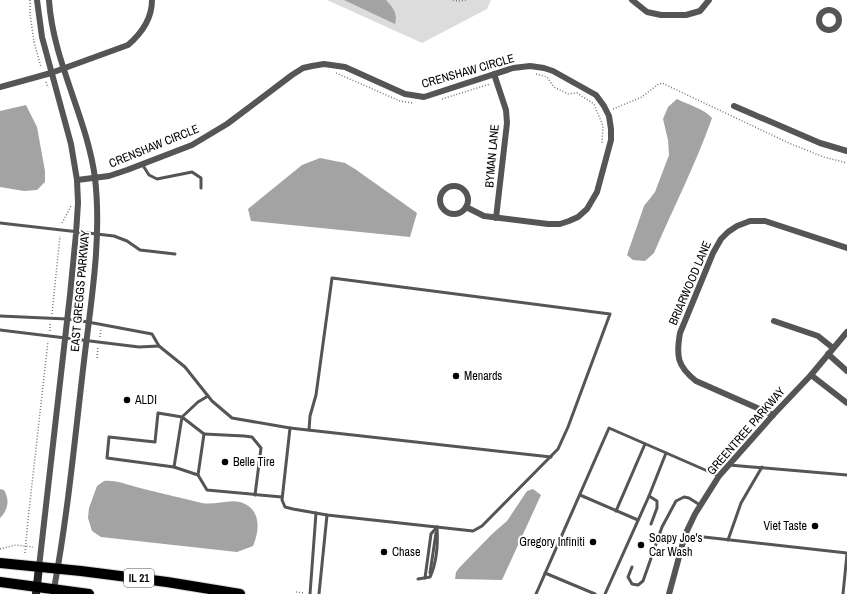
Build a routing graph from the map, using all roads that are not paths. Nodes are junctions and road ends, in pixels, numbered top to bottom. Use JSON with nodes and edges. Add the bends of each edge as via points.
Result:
{"nodes":[{"id":1,"x":37,"y":0,"type":"edge"},
{"id":2,"x":49,"y":0,"type":"edge"},
{"id":3,"x":152,"y":0,"type":"edge"},
{"id":4,"x":632,"y":0,"type":"edge"},
{"id":5,"x":709,"y":0,"type":"edge"},
{"id":6,"x":847,"y":15,"type":"edge"},
{"id":7,"x":839,"y":17,"type":"dead end"},
{"id":8,"x":63,"y":68,"type":"junction"},
{"id":9,"x":51,"y":73,"type":"junction"},
{"id":10,"x":494,"y":74,"type":"junction"},
{"id":11,"x":0,"y":87,"type":"edge"},
{"id":12,"x":734,"y":106,"type":"dead end"},
{"id":13,"x":847,"y":151,"type":"edge"},
{"id":14,"x":142,"y":164,"type":"junction"},
{"id":15,"x":95,"y":178,"type":"junction"},
{"id":16,"x":77,"y":180,"type":"junction"},
{"id":17,"x":201,"y":188,"type":"dead end"},
{"id":18,"x":466,"y":207,"type":"junction"},
{"id":19,"x":496,"y":218,"type":"junction"},
{"id":20,"x":0,"y":223,"type":"edge"},
{"id":21,"x":76,"y":232,"type":"junction"},
{"id":22,"x":97,"y":234,"type":"junction"},
{"id":23,"x":847,"y":248,"type":"edge"},
{"id":24,"x":175,"y":254,"type":"dead end"},
{"id":25,"x":0,"y":316,"type":"edge"},
{"id":26,"x":67,"y":319,"type":"junction"},
{"id":27,"x":774,"y":321,"type":"dead end"},
{"id":28,"x":88,"y":322,"type":"junction"},
{"id":29,"x":0,"y":330,"type":"edge"},
{"id":30,"x":847,"y":332,"type":"edge"},
{"id":31,"x":65,"y":338,"type":"junction"},
{"id":32,"x":86,"y":341,"type":"junction"},
{"id":33,"x":159,"y":346,"type":"junction"},
{"id":34,"x":833,"y":348,"type":"junction"},
{"id":35,"x":828,"y":354,"type":"junction"},
{"id":36,"x":847,"y":371,"type":"edge"},
{"id":37,"x":811,"y":375,"type":"junction"},
{"id":38,"x":208,"y":396,"type":"junction"},
{"id":39,"x":847,"y":403,"type":"edge"},
{"id":40,"x":773,"y":415,"type":"junction"},
{"id":41,"x":182,"y":417,"type":"junction"},
{"id":42,"x":290,"y":428,"type":"junction"},
{"id":43,"x":309,"y":430,"type":"junction"},
{"id":44,"x":204,"y":434,"type":"junction"},
{"id":45,"x":645,"y":444,"type":"junction"},
{"id":46,"x":666,"y":453,"type":"junction"},
{"id":47,"x":551,"y":457,"type":"junction"},
{"id":48,"x":728,"y":465,"type":"junction"},
{"id":49,"x":174,"y":467,"type":"junction"},
{"id":50,"x":762,"y":468,"type":"junction"},
{"id":51,"x":198,"y":475,"type":"junction"},
{"id":52,"x":847,"y":475,"type":"edge"},
{"id":53,"x":719,"y":476,"type":"junction"},
{"id":54,"x":255,"y":495,"type":"junction"},
{"id":55,"x":580,"y":495,"type":"junction"},
{"id":56,"x":648,"y":496,"type":"junction"},
{"id":57,"x":282,"y":497,"type":"junction"},
{"id":58,"x":700,"y":505,"type":"junction"},
{"id":59,"x":616,"y":511,"type":"junction"},
{"id":60,"x":316,"y":513,"type":"junction"},
{"id":61,"x":327,"y":515,"type":"junction"},
{"id":62,"x":638,"y":520,"type":"junction"},
{"id":63,"x":651,"y":524,"type":"dead end"},
{"id":64,"x":436,"y":527,"type":"junction"},
{"id":65,"x":684,"y":535,"type":"junction"},
{"id":66,"x":728,"y":540,"type":"junction"},
{"id":67,"x":847,"y":553,"type":"edge"},
{"id":68,"x":0,"y":563,"type":"edge"},
{"id":69,"x":39,"y":567,"type":"junction"},
{"id":70,"x":632,"y":567,"type":"dead end"},
{"id":71,"x":58,"y":569,"type":"junction"},
{"id":72,"x":545,"y":573,"type":"junction"},
{"id":73,"x":425,"y":578,"type":"junction"},
{"id":74,"x":418,"y":579,"type":"dead end"},
{"id":75,"x":0,"y":582,"type":"edge"},
{"id":76,"x":37,"y":590,"type":"edge"},
{"id":77,"x":53,"y":591,"type":"edge"},
{"id":78,"x":89,"y":594,"type":"edge"},
{"id":79,"x":240,"y":594,"type":"edge"},
{"id":80,"x":310,"y":594,"type":"edge"},
{"id":81,"x":318,"y":594,"type":"edge"},
{"id":82,"x":536,"y":594,"type":"edge"},
{"id":83,"x":595,"y":594,"type":"edge"},
{"id":84,"x":605,"y":594,"type":"edge"},
{"id":85,"x":669,"y":594,"type":"edge"},
{"id":86,"x":843,"y":594,"type":"edge"}],
"edges":[{"from":1,"to":9,"type":"street","name":"EAST GREGGS PARKWAY","via":[[42,37]]},
{"from":2,"to":8,"type":"street","name":"EAST GREGGS PARKWAY"},
{"from":3,"to":8,"type":"street","via":[[147,24],[128,45]]},
{"from":4,"to":5,"type":"street","via":[[647,12],[686,15],[700,11]]},
{"from":6,"to":7,"type":"street"},
{"from":8,"to":9,"type":"street"},
{"from":8,"to":15,"type":"street","name":"EAST GREGGS PARKWAY","via":[[84,128]]},
{"from":9,"to":11,"type":"street"},
{"from":9,"to":16,"type":"street","name":"EAST GREGGS PARKWAY","via":[[71,144]]},
{"from":10,"to":14,"type":"street","name":"CRENSHAW CIRCLE","via":[[424,97],[405,94],[335,64],[303,68],[209,136]]},
{"from":10,"to":19,"type":"street","name":"BYMAN LANE","via":[[506,110],[507,123]]},
{"from":10,"to":19,"type":"street","name":"CRENSHAW CIRCLE","via":[[530,66],[544,68],[562,76],[596,95],[607,112],[611,129],[611,140],[597,192],[587,209],[578,216],[560,224]]},
{"from":12,"to":13,"type":"street","via":[[820,143]]},
{"from":14,"to":15,"type":"street","name":"CRENSHAW CIRCLE","via":[[109,176]]},
{"from":14,"to":17,"type":"lane","via":[[149,175],[157,179],[192,172],[201,178]]},
{"from":15,"to":16,"type":"street","name":"CRENSHAW CIRCLE"},
{"from":15,"to":22,"type":"street","name":"EAST GREGGS PARKWAY"},
{"from":16,"to":21,"type":"street","name":"EAST GREGGS PARKWAY"},
{"from":18,"to":18,"type":"street","via":[[468,198],[463,190],[455,187],[443,192],[440,201],[447,212],[460,213]]},
{"from":18,"to":19,"type":"street","name":"CRENSHAW CIRCLE","via":[[484,216]]},
{"from":20,"to":21,"type":"lane"},
{"from":21,"to":22,"type":"lane"},
{"from":21,"to":26,"type":"street","name":"EAST GREGGS PARKWAY"},
{"from":22,"to":24,"type":"lane","via":[[114,236],[140,250]]},
{"from":22,"to":28,"type":"street","name":"EAST GREGGS PARKWAY"},
{"from":23,"to":40,"type":"street","name":"BRIARWOOD LANE","via":[[765,221],[750,221],[728,232],[713,253],[680,333],[678,360],[686,373],[696,381]]},
{"from":25,"to":26,"type":"lane"},
{"from":26,"to":28,"type":"lane"},
{"from":26,"to":31,"type":"street","name":"EAST GREGGS PARKWAY"},
{"from":27,"to":34,"type":"street","via":[[818,336]]},
{"from":28,"to":32,"type":"street","name":"EAST GREGGS PARKWAY"},
{"from":28,"to":33,"type":"lane","via":[[152,334]]},
{"from":29,"to":31,"type":"lane"},
{"from":30,"to":34,"type":"street","name":"GREENTREE PARKWAY"},
{"from":31,"to":32,"type":"lane"},
{"from":31,"to":69,"type":"street","name":"EAST GREGGS PARKWAY"},
{"from":32,"to":33,"type":"lane","via":[[139,347]]},
{"from":32,"to":71,"type":"street","name":"EAST GREGGS PARKWAY","via":[[64,537]]},
{"from":33,"to":38,"type":"lane","via":[[185,367]]},
{"from":34,"to":35,"type":"street","name":"GREENTREE PARKWAY"},
{"from":35,"to":36,"type":"street"},
{"from":35,"to":37,"type":"street","name":"GREENTREE PARKWAY"},
{"from":37,"to":39,"type":"street"},
{"from":37,"to":40,"type":"street","name":"GREENTREE PARKWAY"},
{"from":38,"to":41,"type":"lane"},
{"from":38,"to":42,"type":"lane","via":[[232,418]]},
{"from":40,"to":48,"type":"street","name":"GREENTREE PARKWAY"},
{"from":41,"to":44,"type":"lane"},
{"from":41,"to":49,"type":"lane"},
{"from":41,"to":49,"type":"lane","via":[[158,413],[155,442],[109,437],[108,458]]},
{"from":42,"to":43,"type":"lane"},
{"from":42,"to":57,"type":"lane"},
{"from":43,"to":47,"type":"lane"},
{"from":43,"to":47,"type":"lane","via":[[332,278],[610,314],[568,427],[558,449]]},
{"from":44,"to":51,"type":"lane"},
{"from":44,"to":54,"type":"lane","via":[[252,437],[261,448]]},
{"from":45,"to":46,"type":"lane"},
{"from":45,"to":55,"type":"lane","via":[[609,428]]},
{"from":45,"to":59,"type":"lane"},
{"from":46,"to":53,"type":"lane"},
{"from":46,"to":56,"type":"lane"},
{"from":47,"to":64,"type":"lane","via":[[482,526],[473,531]]},
{"from":48,"to":50,"type":"lane"},
{"from":48,"to":53,"type":"street","name":"GREENTREE PARKWAY"},
{"from":49,"to":51,"type":"lane"},
{"from":50,"to":52,"type":"lane"},
{"from":50,"to":66,"type":"lane","via":[[741,503]]},
{"from":51,"to":54,"type":"lane","via":[[207,490]]},
{"from":53,"to":58,"type":"street","name":"GREENTREE PARKWAY"},
{"from":54,"to":57,"type":"lane"},
{"from":55,"to":59,"type":"lane"},
{"from":55,"to":72,"type":"lane"},
{"from":56,"to":62,"type":"lane"},
{"from":56,"to":63,"type":"lane","via":[[656,501],[657,508]]},
{"from":57,"to":60,"type":"lane","via":[[285,507]]},
{"from":58,"to":65,"type":"street","name":"GREENTREE PARKWAY"},
{"from":58,"to":70,"type":"lane","via":[[684,497],[676,501],[662,527],[643,580],[638,585],[632,584],[628,577]]},
{"from":59,"to":62,"type":"lane"},
{"from":60,"to":61,"type":"lane"},
{"from":60,"to":80,"type":"lane"},
{"from":61,"to":64,"type":"lane"},
{"from":61,"to":81,"type":"lane"},
{"from":62,"to":84,"type":"lane"},
{"from":64,"to":73,"type":"lane","via":[[431,534]]},
{"from":64,"to":73,"type":"lane","via":[[438,539],[434,568],[430,577]]},
{"from":65,"to":66,"type":"lane"},
{"from":65,"to":85,"type":"street","name":"GREENTREE PARKWAY"},
{"from":66,"to":67,"type":"lane"},
{"from":67,"to":86,"type":"lane"},
{"from":68,"to":69,"type":"main road","number":"IL 21"},
{"from":69,"to":71,"type":"main road","number":"IL 21"},
{"from":69,"to":76,"type":"street"},
{"from":71,"to":77,"type":"street","name":"EAST GREGGS PARKWAY"},
{"from":71,"to":79,"type":"main road","number":"IL 21"},
{"from":72,"to":82,"type":"lane"},
{"from":72,"to":83,"type":"lane"},
{"from":73,"to":74,"type":"lane"},
{"from":75,"to":76,"type":"main road"},
{"from":76,"to":77,"type":"main road"},
{"from":77,"to":78,"type":"main road"}]}
